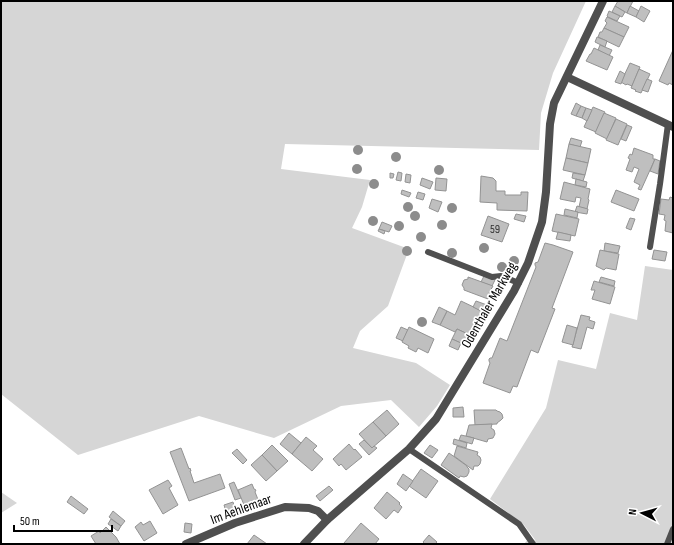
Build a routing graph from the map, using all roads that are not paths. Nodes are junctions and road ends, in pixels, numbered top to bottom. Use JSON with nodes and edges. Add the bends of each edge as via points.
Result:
{"nodes":[{"id":1,"x":602,"y":1,"type":"edge"},
{"id":2,"x":567,"y":77,"type":"junction"},
{"id":3,"x":670,"y":126,"type":"edge"},
{"id":4,"x":650,"y":247,"type":"dead end"},
{"id":5,"x":428,"y":252,"type":"dead end"},
{"id":6,"x":519,"y":282,"type":"junction"},
{"id":7,"x":409,"y":449,"type":"junction"},
{"id":8,"x":327,"y":520,"type":"junction"},
{"id":9,"x":673,"y":529,"type":"edge"},
{"id":10,"x":186,"y":544,"type":"edge"},
{"id":11,"x":304,"y":544,"type":"edge"},
{"id":12,"x":533,"y":544,"type":"edge"},
{"id":13,"x":667,"y":544,"type":"edge"}],
"edges":[{"from":1,"to":2,"type":"street","name":"Odenthaler Markweg"},
{"from":2,"to":3,"type":"street"},
{"from":2,"to":6,"type":"street","name":"Odenthaler Markweg","via":[[554,103],[550,124],[542,222]]},
{"from":3,"to":4,"type":"lane"},
{"from":5,"to":6,"type":"lane","via":[[492,276]]},
{"from":6,"to":7,"type":"street","name":"Odenthaler Markweg","via":[[436,419]]},
{"from":7,"to":8,"type":"street","name":"Odenthaler Markweg"},
{"from":7,"to":12,"type":"lane","via":[[519,524]]},
{"from":8,"to":10,"type":"street","name":"Im Aehlemaar","via":[[318,511],[309,508],[285,507],[235,523]]},
{"from":8,"to":11,"type":"street","name":"Odenthaler Markweg"},
{"from":9,"to":13,"type":"lane"}]}
